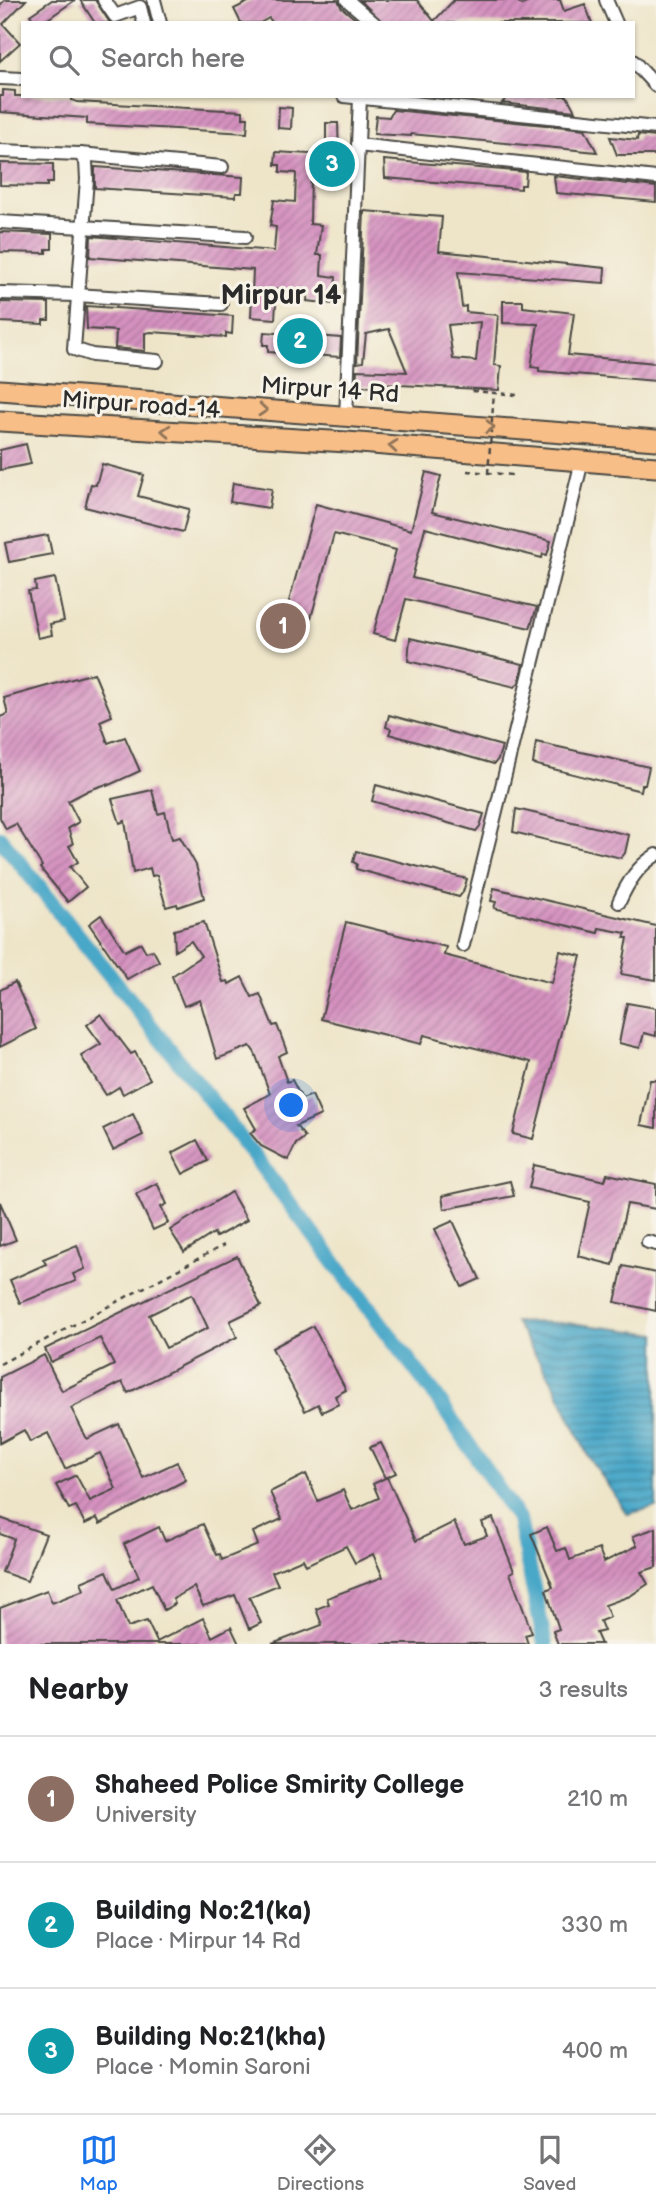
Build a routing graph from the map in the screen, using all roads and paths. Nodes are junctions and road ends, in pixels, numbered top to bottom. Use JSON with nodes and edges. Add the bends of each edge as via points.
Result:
{"nodes":[{"id":1,"x":104,"y":0,"type":"edge"},
{"id":2,"x":154,"y":0,"type":"edge"},
{"id":3,"x":347,"y":0,"type":"edge"},
{"id":4,"x":606,"y":0,"type":"edge"},
{"id":5,"x":144,"y":21,"type":"edge"},
{"id":6,"x":159,"y":21,"type":"edge"},
{"id":7,"x":372,"y":21,"type":"edge"},
{"id":8,"x":615,"y":21,"type":"edge"},
{"id":9,"x":635,"y":63,"type":"edge"},
{"id":10,"x":1,"y":75,"type":"edge"},
{"id":11,"x":21,"y":79,"type":"edge"},
{"id":12,"x":656,"y":86,"type":"edge"},
{"id":13,"x":360,"y":98,"type":"joint"},
{"id":14,"x":433,"y":102,"type":"edge"},
{"id":15,"x":656,"y":128,"type":"edge"},
{"id":16,"x":358,"y":145,"type":"junction"},
{"id":17,"x":0,"y":151,"type":"edge"},
{"id":18,"x":80,"y":154,"type":"junction"},
{"id":19,"x":222,"y":167,"type":"dead end"},
{"id":20,"x":656,"y":178,"type":"edge"},
{"id":21,"x":0,"y":222,"type":"edge"},
{"id":22,"x":81,"y":225,"type":"junction"},
{"id":23,"x":245,"y":237,"type":"dead end"},
{"id":24,"x":0,"y":293,"type":"edge"},
{"id":25,"x":76,"y":295,"type":"junction"},
{"id":26,"x":221,"y":304,"type":"dead end"},
{"id":27,"x":157,"y":361,"type":"dead end"},
{"id":28,"x":0,"y":390,"type":"edge"},
{"id":29,"x":472,"y":391,"type":"dead end"},
{"id":30,"x":494,"y":393,"type":"junction"},
{"id":31,"x":519,"y":394,"type":"dead end"},
{"id":32,"x":346,"y":417,"type":"junction"},
{"id":33,"x":0,"y":421,"type":"edge"},
{"id":34,"x":656,"y":440,"type":"edge"},
{"id":35,"x":582,"y":461,"type":"junction"},
{"id":36,"x":656,"y":467,"type":"edge"},
{"id":37,"x":467,"y":471,"type":"dead end"},
{"id":38,"x":488,"y":473,"type":"junction"},
{"id":39,"x":513,"y":475,"type":"dead end"},
{"id":40,"x":656,"y":855,"type":"edge"},
{"id":41,"x":619,"y":902,"type":"dead end"},
{"id":42,"x":463,"y":945,"type":"dead end"},
{"id":43,"x":224,"y":1245,"type":"dead end"},
{"id":44,"x":0,"y":1364,"type":"edge"}],
"edges":[{"from":1,"to":5,"type":"street","via":[[115,16],[140,6]]},
{"from":2,"to":6,"type":"street"},
{"from":3,"to":7,"type":"street"},
{"from":4,"to":8,"type":"street"},
{"from":9,"to":12,"type":"street"},
{"from":10,"to":11,"type":"street"},
{"from":13,"to":14,"type":"street"},
{"from":13,"to":16,"type":"street"},
{"from":14,"to":15,"type":"street"},
{"from":16,"to":20,"type":"street"},
{"from":16,"to":32,"type":"street"},
{"from":17,"to":18,"type":"street"},
{"from":18,"to":19,"type":"street"},
{"from":18,"to":22,"type":"street","via":[[86,162],[87,178]]},
{"from":21,"to":22,"type":"street"},
{"from":22,"to":23,"type":"street"},
{"from":22,"to":25,"type":"street"},
{"from":24,"to":25,"type":"street"},
{"from":25,"to":26,"type":"street"},
{"from":25,"to":27,"type":"street","via":[[73,344],[78,353]]},
{"from":28,"to":32,"type":"main road","name":"Mirpur 14 Rd","one_way":true},
{"from":29,"to":30,"type":"path"},
{"from":30,"to":31,"type":"path"},
{"from":30,"to":38,"type":"path","bridge":true},
{"from":32,"to":34,"type":"main road","name":"Mirpur 14 Rd","one_way":true},
{"from":35,"to":33,"type":"main road","name":"Mirpur road-14","one_way":true},
{"from":35,"to":36,"type":"main road","name":"Mirpur road-14"},
{"from":35,"to":42,"type":"street"},
{"from":37,"to":38,"type":"path"},
{"from":38,"to":39,"type":"path"},
{"from":40,"to":41,"type":"street","via":[[641,866]]},
{"from":43,"to":44,"type":"path"}]}
